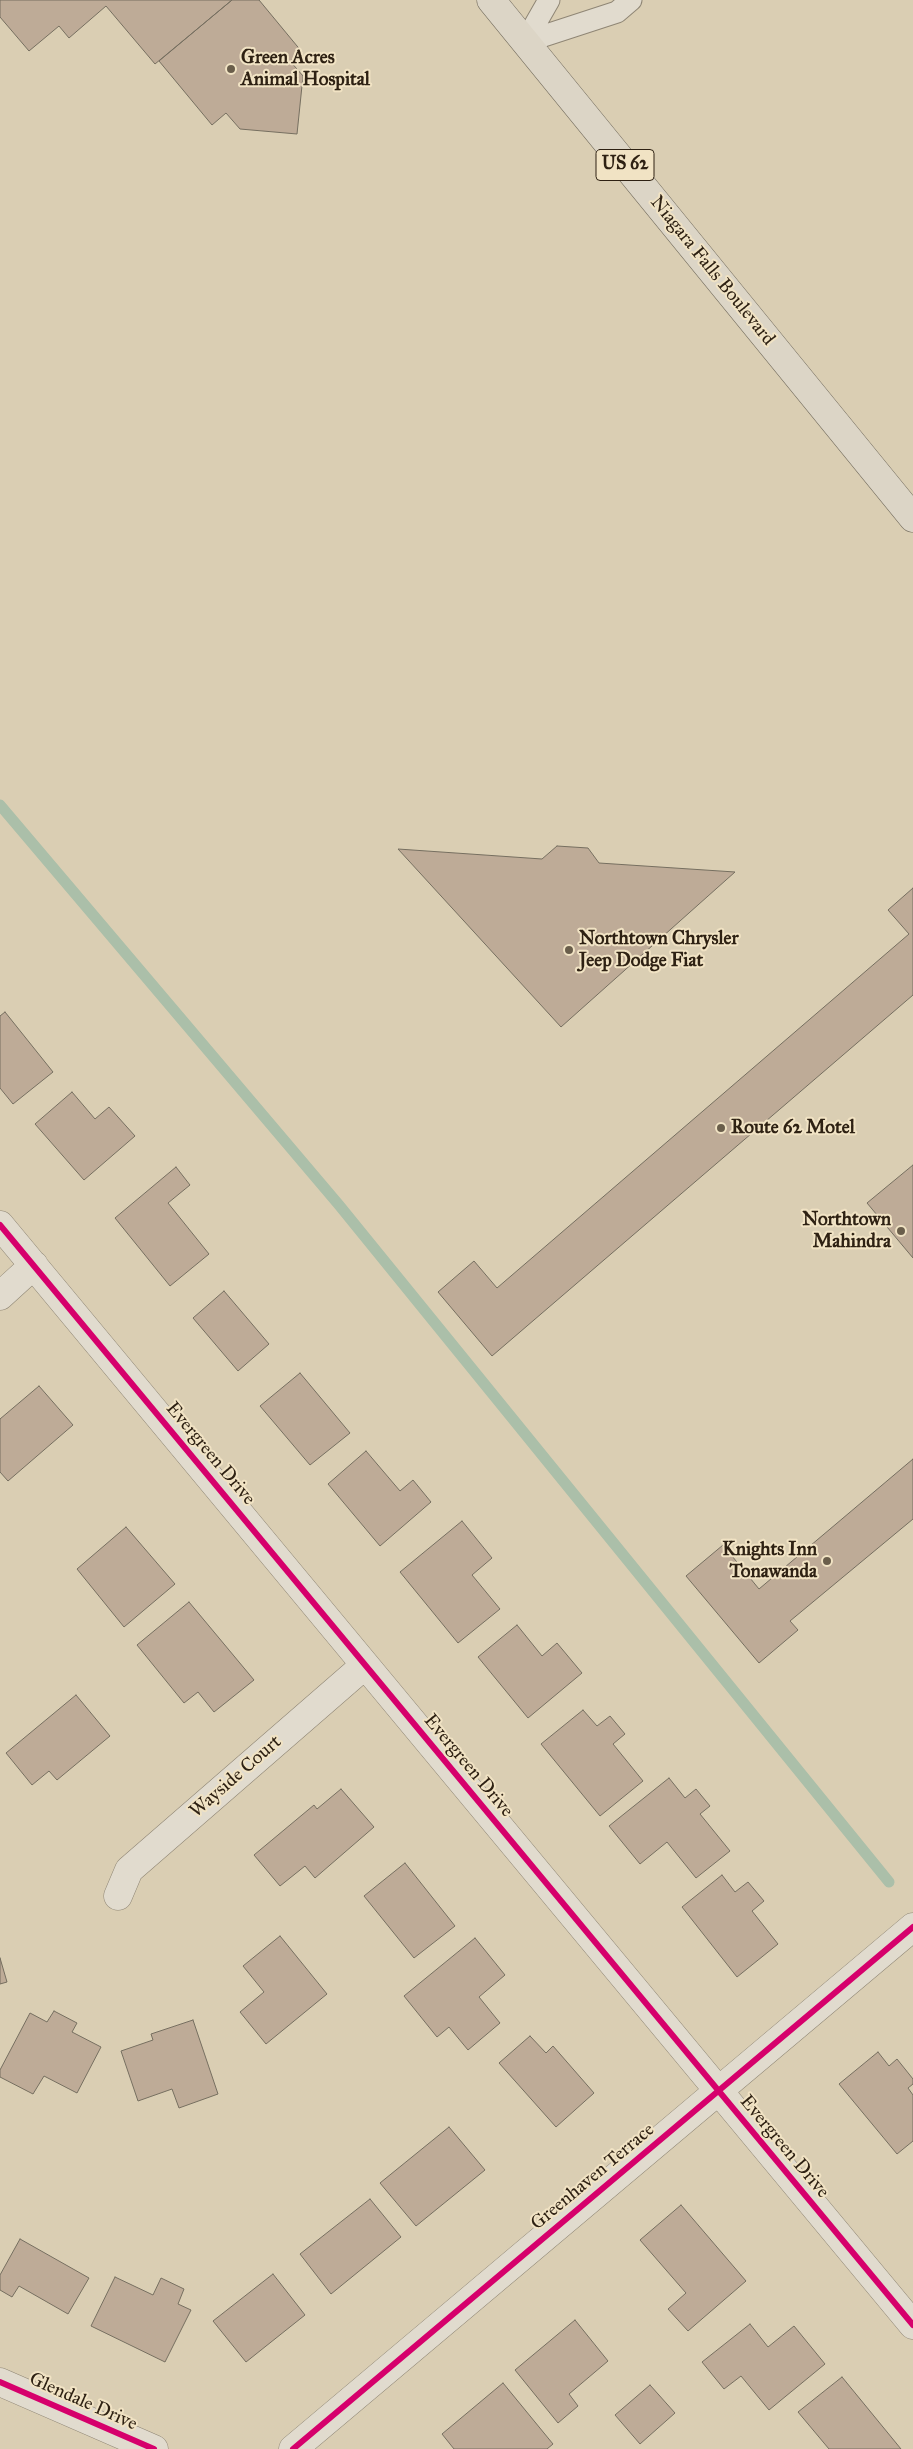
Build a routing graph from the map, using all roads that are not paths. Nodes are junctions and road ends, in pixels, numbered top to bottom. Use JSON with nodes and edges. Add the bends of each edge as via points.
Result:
{"nodes":[{"id":1,"x":491,"y":0,"type":"edge"},
{"id":2,"x":550,"y":0,"type":"edge"},
{"id":3,"x":631,"y":0,"type":"edge"},
{"id":4,"x":525,"y":42,"type":"junction"},
{"id":5,"x":913,"y":518,"type":"edge"},
{"id":6,"x":0,"y":1225,"type":"edge"},
{"id":7,"x":34,"y":1265,"type":"junction"},
{"id":8,"x":0,"y":1296,"type":"edge"},
{"id":9,"x":365,"y":1665,"type":"junction"},
{"id":10,"x":118,"y":1896,"type":"dead end"},
{"id":11,"x":913,"y":1927,"type":"edge"},
{"id":12,"x":718,"y":2091,"type":"junction"},
{"id":13,"x":913,"y":2325,"type":"edge"},
{"id":14,"x":0,"y":2382,"type":"edge"},
{"id":15,"x":154,"y":2449,"type":"edge"},
{"id":16,"x":294,"y":2449,"type":"edge"}],
"edges":[{"from":1,"to":4,"type":"main road","name":"Niagara Falls Boulevard","number":"US 62"},
{"from":2,"to":4,"type":"lane"},
{"from":3,"to":4,"type":"lane","via":[[617,12]]},
{"from":4,"to":5,"type":"main road","name":"Niagara Falls Boulevard","number":"US 62"},
{"from":6,"to":7,"type":"street","name":"Evergreen Drive"},
{"from":7,"to":8,"type":"street"},
{"from":7,"to":9,"type":"street","name":"Evergreen Drive"},
{"from":9,"to":10,"type":"street","name":"Wayside Court","via":[[128,1870]]},
{"from":9,"to":12,"type":"street","name":"Evergreen Drive"},
{"from":11,"to":12,"type":"street","name":"Greenhaven Terrace"},
{"from":12,"to":13,"type":"street","name":"Evergreen Drive"},
{"from":12,"to":16,"type":"street","name":"Greenhaven Terrace"},
{"from":14,"to":15,"type":"street","name":"Glendale Drive"}]}
